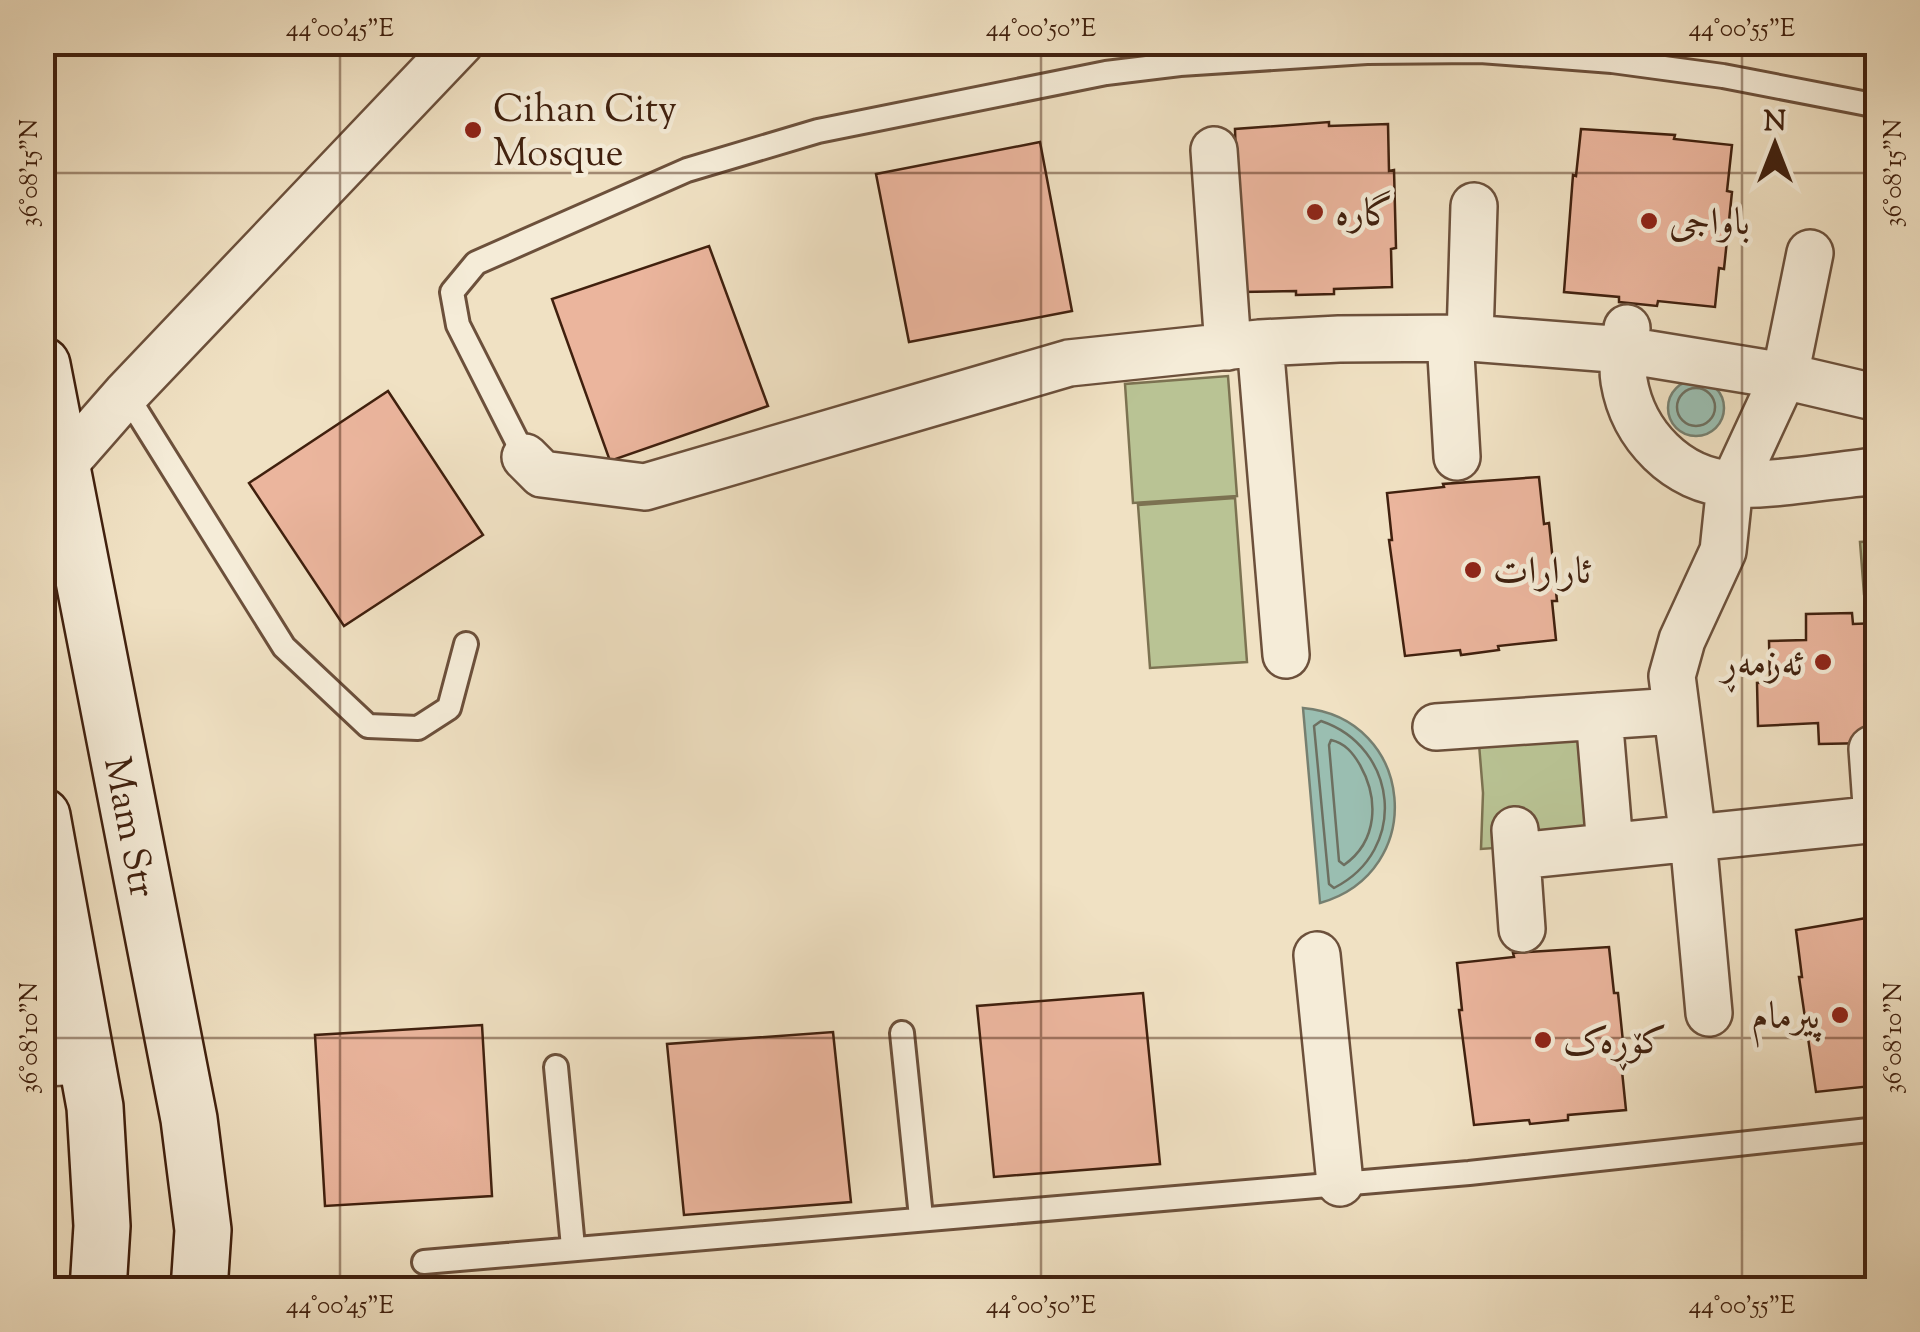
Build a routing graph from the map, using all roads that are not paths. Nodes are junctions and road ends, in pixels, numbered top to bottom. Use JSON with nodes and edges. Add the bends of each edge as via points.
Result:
{"nodes":[{"id":1,"x":462,"y":42,"type":"edge"},
{"id":2,"x":1878,"y":106,"type":"edge"},
{"id":3,"x":1214,"y":150,"type":"dead end"},
{"id":4,"x":1474,"y":206,"type":"dead end"},
{"id":5,"x":1810,"y":253,"type":"dead end"},
{"id":6,"x":1460,"y":338,"type":"junction"},
{"id":7,"x":1626,"y":339,"type":"junction"},
{"id":8,"x":1244,"y":345,"type":"junction"},
{"id":9,"x":42,"y":365,"type":"edge"},
{"id":10,"x":1784,"y":376,"type":"junction"},
{"id":11,"x":126,"y":394,"type":"junction"},
{"id":12,"x":1877,"y":395,"type":"edge"},
{"id":13,"x":1457,"y":457,"type":"dead end"},
{"id":14,"x":525,"y":458,"type":"joint"},
{"id":15,"x":62,"y":467,"type":"junction"},
{"id":16,"x":1878,"y":470,"type":"edge"},
{"id":17,"x":1733,"y":484,"type":"junction"},
{"id":18,"x":466,"y":644,"type":"dead end"},
{"id":19,"x":1286,"y":655,"type":"dead end"},
{"id":20,"x":1675,"y":712,"type":"junction"},
{"id":21,"x":1599,"y":716,"type":"junction"},
{"id":22,"x":1436,"y":727,"type":"dead end"},
{"id":23,"x":1872,"y":749,"type":"dead end"},
{"id":24,"x":42,"y":816,"type":"edge"},
{"id":25,"x":1877,"y":819,"type":"edge"},
{"id":26,"x":1693,"y":838,"type":"junction"},
{"id":27,"x":1610,"y":846,"type":"junction"},
{"id":28,"x":1522,"y":929,"type":"dead end"},
{"id":29,"x":1317,"y":955,"type":"dead end"},
{"id":30,"x":1709,"y":1013,"type":"dead end"},
{"id":31,"x":902,"y":1032,"type":"dead end"},
{"id":32,"x":65,"y":1062,"type":"edge"},
{"id":33,"x":556,"y":1067,"type":"dead end"},
{"id":34,"x":1878,"y":1129,"type":"edge"},
{"id":35,"x":1340,"y":1182,"type":"junction"},
{"id":36,"x":921,"y":1217,"type":"junction"},
{"id":37,"x":573,"y":1247,"type":"junction"},
{"id":38,"x":424,"y":1262,"type":"dead end"},
{"id":39,"x":98,"y":1290,"type":"edge"},
{"id":40,"x":199,"y":1290,"type":"edge"}],
"edges":[{"from":1,"to":11,"type":"street"},
{"from":2,"to":14,"type":"lane","via":[[1612,61],[1480,51],[1367,52],[1106,73],[818,131],[686,170],[476,263],[452,292],[458,326]]},
{"from":3,"to":8,"type":"street"},
{"from":4,"to":6,"type":"street"},
{"from":5,"to":10,"type":"street"},
{"from":6,"to":7,"type":"street"},
{"from":6,"to":8,"type":"street","via":[[1319,321]]},
{"from":6,"to":13,"type":"street"},
{"from":7,"to":10,"type":"street"},
{"from":7,"to":17,"type":"street","via":[[1624,382],[1637,423],[1685,472]]},
{"from":8,"to":14,"type":"street","via":[[1069,364],[645,487],[542,474]]},
{"from":8,"to":19,"type":"street"},
{"from":9,"to":15,"type":"street","name":"Mam Str"},
{"from":10,"to":12,"type":"street"},
{"from":10,"to":17,"type":"street"},
{"from":11,"to":15,"type":"street"},
{"from":11,"to":18,"type":"lane","via":[[284,647],[368,726],[418,728],[449,708]]},
{"from":15,"to":40,"type":"street","name":"Mam Str","via":[[189,1119],[203,1230]]},
{"from":16,"to":17,"type":"street"},
{"from":17,"to":20,"type":"street","via":[[1723,552],[1676,656]]},
{"from":20,"to":21,"type":"street"},
{"from":20,"to":26,"type":"street"},
{"from":21,"to":22,"type":"street"},
{"from":21,"to":27,"type":"street"},
{"from":23,"to":25,"type":"street"},
{"from":24,"to":32,"type":"street"},
{"from":25,"to":26,"type":"street"},
{"from":26,"to":27,"type":"street"},
{"from":26,"to":30,"type":"street"},
{"from":27,"to":28,"type":"street","via":[[1516,842]]},
{"from":29,"to":35,"type":"street"},
{"from":31,"to":36,"type":"lane"},
{"from":32,"to":39,"type":"street","via":[[100,1162]]},
{"from":33,"to":37,"type":"lane"},
{"from":34,"to":35,"type":"lane"},
{"from":35,"to":36,"type":"lane"},
{"from":36,"to":37,"type":"lane"},
{"from":37,"to":38,"type":"lane"}]}
